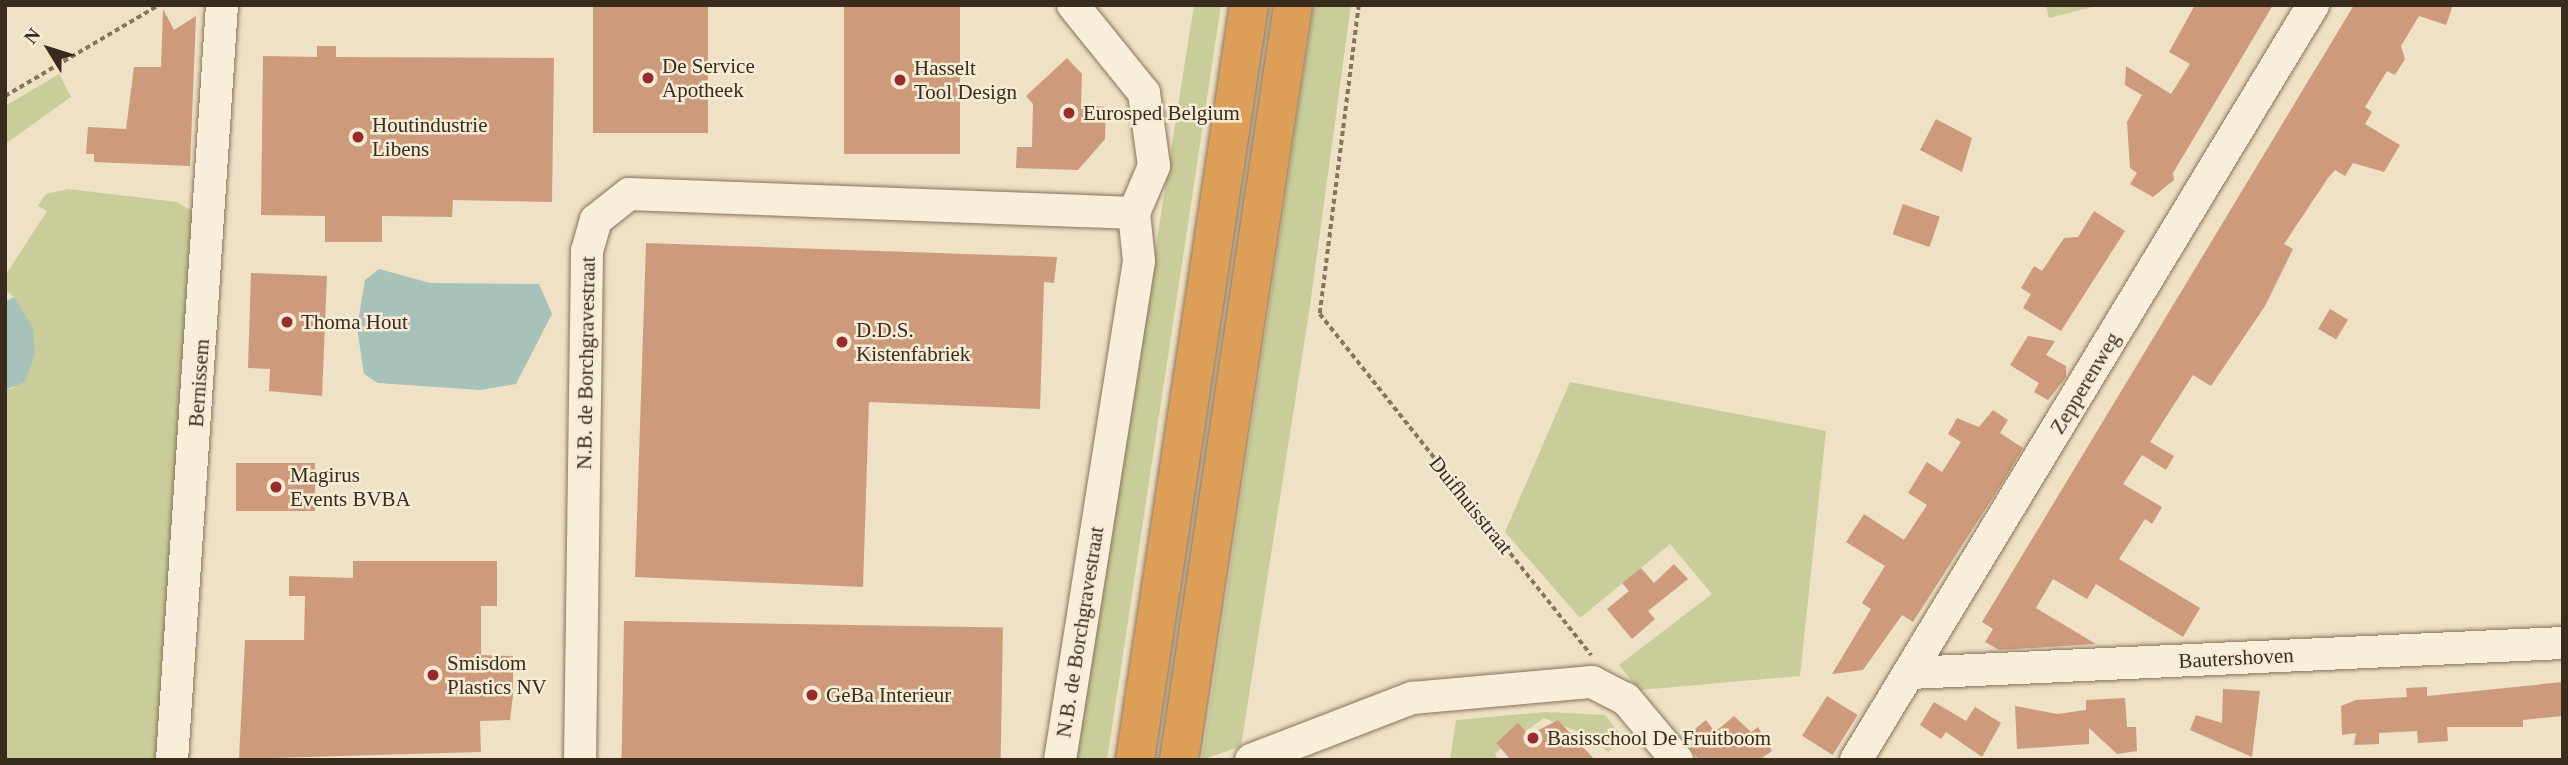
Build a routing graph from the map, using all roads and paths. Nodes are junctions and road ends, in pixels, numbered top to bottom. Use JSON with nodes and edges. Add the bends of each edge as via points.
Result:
{"nodes":[{"id":1,"x":159,"y":5,"type":"edge"},
{"id":2,"x":222,"y":5,"type":"edge"},
{"id":3,"x":1073,"y":5,"type":"edge"},
{"id":4,"x":1249,"y":5,"type":"edge"},
{"id":5,"x":1293,"y":5,"type":"edge"},
{"id":6,"x":1359,"y":5,"type":"edge"},
{"id":7,"x":2313,"y":5,"type":"edge"},
{"id":8,"x":5,"y":96,"type":"edge"},
{"id":9,"x":1134,"y":213,"type":"junction"},
{"id":10,"x":2563,"y":643,"type":"edge"},
{"id":11,"x":1910,"y":673,"type":"junction"},
{"id":12,"x":1611,"y":686,"type":"junction"},
{"id":13,"x":172,"y":760,"type":"edge"},
{"id":14,"x":580,"y":760,"type":"edge"},
{"id":15,"x":1059,"y":760,"type":"edge"},
{"id":16,"x":1135,"y":760,"type":"edge"},
{"id":17,"x":1179,"y":760,"type":"edge"},
{"id":18,"x":1251,"y":760,"type":"edge"},
{"id":19,"x":1676,"y":760,"type":"edge"},
{"id":20,"x":1856,"y":760,"type":"edge"}],
"edges":[{"from":1,"to":8,"type":"path"},
{"from":2,"to":13,"type":"street","name":"Bernissem"},
{"from":3,"to":9,"type":"street","name":"N.B. de Borchgravestraat","via":[[1144,93],[1154,166]]},
{"from":4,"to":16,"type":"highway"},
{"from":5,"to":17,"type":"highway"},
{"from":6,"to":12,"type":"path","name":"Duifhuisstraat","via":[[1319,289],[1325,328]]},
{"from":7,"to":11,"type":"street","name":"Zepperenweg"},
{"from":9,"to":14,"type":"street","name":"N.B. de Borchgravestraat","via":[[629,194],[596,220],[587,251]]},
{"from":9,"to":15,"type":"street","name":"N.B. de Borchgravestraat","via":[[1139,261]]},
{"from":10,"to":11,"type":"street","name":"Bautershoven"},
{"from":11,"to":20,"type":"street","name":"Zepperenweg"},
{"from":12,"to":18,"type":"street","via":[[1412,698]]},
{"from":12,"to":19,"type":"street"}]}
